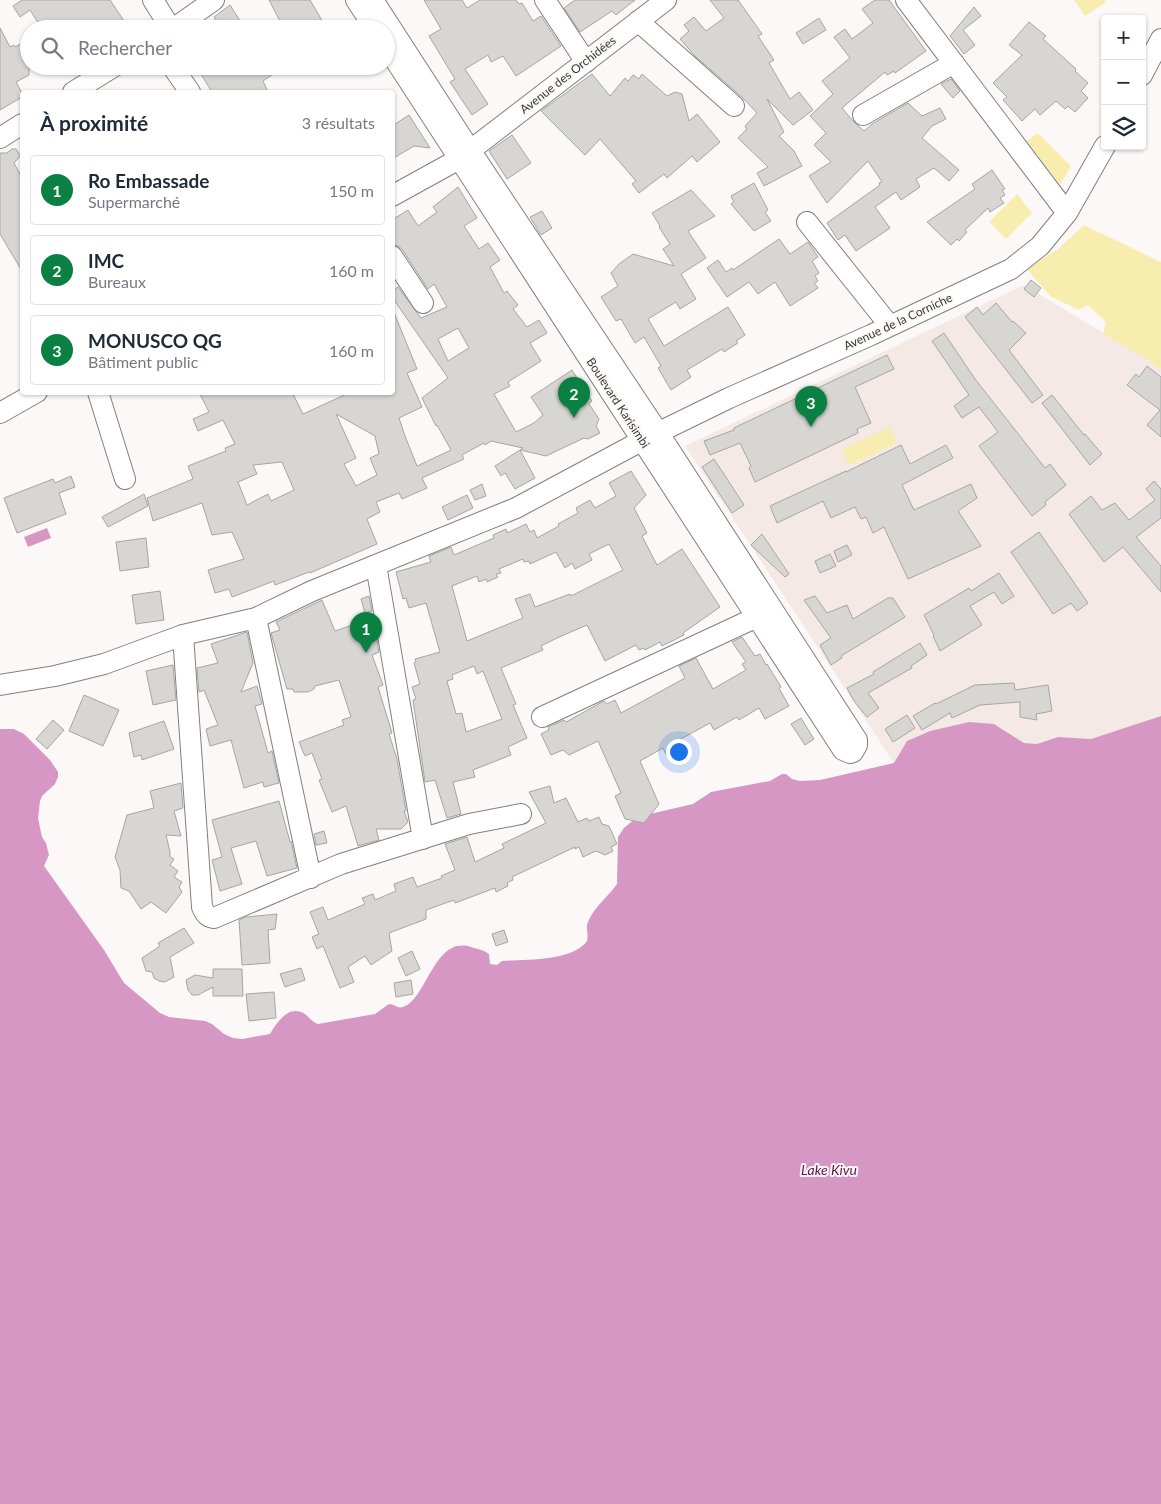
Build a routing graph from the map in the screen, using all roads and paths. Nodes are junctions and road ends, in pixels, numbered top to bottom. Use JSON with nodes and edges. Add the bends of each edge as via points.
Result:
{"nodes":[{"id":1,"x":153,"y":0,"type":"edge"},
{"id":2,"x":214,"y":0,"type":"edge"},
{"id":3,"x":356,"y":0,"type":"edge"},
{"id":4,"x":373,"y":0,"type":"edge"},
{"id":5,"x":545,"y":0,"type":"edge"},
{"id":6,"x":666,"y":0,"type":"edge"},
{"id":7,"x":906,"y":0,"type":"edge"},
{"id":8,"x":166,"y":20,"type":"edge"},
{"id":9,"x":185,"y":20,"type":"edge"},
{"id":10,"x":369,"y":20,"type":"edge"},
{"id":11,"x":385,"y":20,"type":"edge"},
{"id":12,"x":638,"y":21,"type":"junction"},
{"id":13,"x":395,"y":37,"type":"edge"},
{"id":14,"x":1161,"y":39,"type":"edge"},
{"id":15,"x":395,"y":58,"type":"edge"},
{"id":16,"x":586,"y":62,"type":"junction"},
{"id":17,"x":954,"y":63,"type":"junction"},
{"id":18,"x":1146,"y":68,"type":"edge"},
{"id":19,"x":100,"y":75,"type":"edge"},
{"id":20,"x":178,"y":75,"type":"edge"},
{"id":21,"x":76,"y":90,"type":"edge"},
{"id":22,"x":189,"y":90,"type":"edge"},
{"id":23,"x":734,"y":106,"type":"dead end"},
{"id":24,"x":863,"y":115,"type":"dead end"},
{"id":25,"x":20,"y":125,"type":"edge"},
{"id":26,"x":0,"y":138,"type":"edge"},
{"id":27,"x":1103,"y":150,"type":"edge"},
{"id":28,"x":465,"y":154,"type":"junction"},
{"id":29,"x":395,"y":194,"type":"edge"},
{"id":30,"x":1067,"y":213,"type":"junction"},
{"id":31,"x":807,"y":222,"type":"dead end"},
{"id":32,"x":395,"y":260,"type":"edge"},
{"id":33,"x":424,"y":303,"type":"dead end"},
{"id":34,"x":890,"y":326,"type":"junction"},
{"id":35,"x":32,"y":395,"type":"edge"},
{"id":36,"x":99,"y":395,"type":"edge"},
{"id":37,"x":0,"y":413,"type":"edge"},
{"id":38,"x":651,"y":436,"type":"junction"},
{"id":39,"x":125,"y":478,"type":"dead end"},
{"id":40,"x":376,"y":565,"type":"junction"},
{"id":41,"x":757,"y":617,"type":"junction"},
{"id":42,"x":256,"y":618,"type":"junction"},
{"id":43,"x":184,"y":635,"type":"junction"},
{"id":44,"x":0,"y":685,"type":"edge"},
{"id":45,"x":542,"y":718,"type":"dead end"},
{"id":46,"x":522,"y":814,"type":"dead end"},
{"id":47,"x":423,"y":838,"type":"junction"},
{"id":48,"x":310,"y":878,"type":"junction"}],
"edges":[{"from":1,"to":8,"type":"street"},
{"from":2,"to":9,"type":"street"},
{"from":3,"to":10,"type":"street"},
{"from":4,"to":11,"type":"street"},
{"from":5,"to":16,"type":"street"},
{"from":6,"to":12,"type":"street","name":"Avenue des Orchidées"},
{"from":7,"to":17,"type":"street"},
{"from":12,"to":16,"type":"street","name":"Avenue des Orchidées"},
{"from":12,"to":23,"type":"street"},
{"from":13,"to":28,"type":"street"},
{"from":14,"to":18,"type":"street"},
{"from":15,"to":28,"type":"street"},
{"from":16,"to":28,"type":"street","name":"Avenue des Orchidées"},
{"from":17,"to":24,"type":"street"},
{"from":17,"to":30,"type":"street"},
{"from":19,"to":21,"type":"street"},
{"from":20,"to":22,"type":"street"},
{"from":25,"to":26,"type":"street"},
{"from":27,"to":30,"type":"street","name":"Avenue de la Corniche"},
{"from":28,"to":29,"type":"street","name":"Avenue des Orchidées"},
{"from":28,"to":38,"type":"street"},
{"from":30,"to":34,"type":"street","name":"Avenue de la Corniche","via":[[1040,246],[1011,269]]},
{"from":31,"to":34,"type":"street"},
{"from":32,"to":33,"type":"street"},
{"from":34,"to":38,"type":"street","name":"Avenue de la Corniche"},
{"from":35,"to":37,"type":"street"},
{"from":36,"to":39,"type":"street"},
{"from":38,"to":40,"type":"street","name":"Avenue de la Corniche","via":[[516,508]]},
{"from":38,"to":41,"type":"street","name":"Boulevard Karisimbi"},
{"from":38,"to":41,"type":"street","name":"Boulevard Karisimbi","via":[[857,740],[853,752],[843,750]]},
{"from":40,"to":42,"type":"street","name":"Avenue de la Corniche"},
{"from":40,"to":47,"type":"street"},
{"from":41,"to":45,"type":"street"},
{"from":42,"to":43,"type":"street","name":"Avenue de la Corniche"},
{"from":42,"to":48,"type":"street"},
{"from":43,"to":44,"type":"street","name":"Avenue de la Corniche","via":[[104,664]]},
{"from":43,"to":48,"type":"street","via":[[205,914],[214,918]]},
{"from":46,"to":47,"type":"street","via":[[469,824]]},
{"from":47,"to":48,"type":"street","via":[[341,864]]}]}
